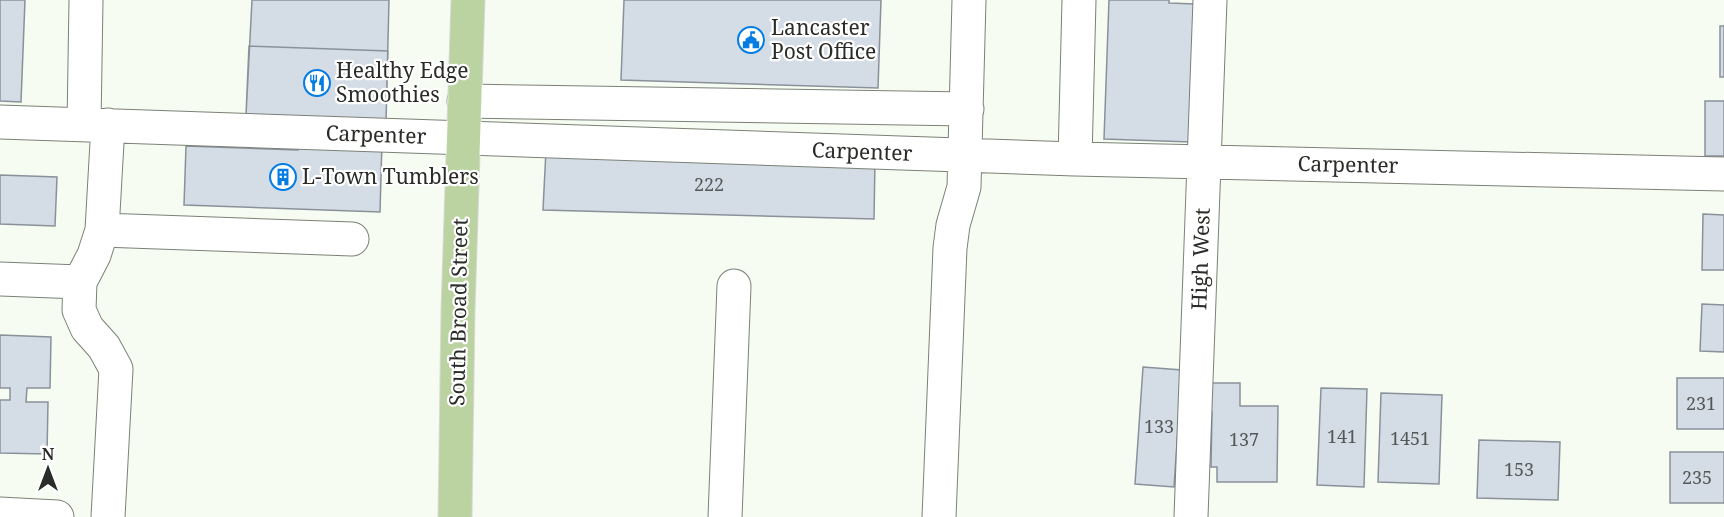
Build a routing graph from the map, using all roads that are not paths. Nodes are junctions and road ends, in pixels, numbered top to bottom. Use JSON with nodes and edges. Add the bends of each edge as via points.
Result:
{"nodes":[{"id":1,"x":86,"y":0,"type":"edge"},
{"id":2,"x":468,"y":0,"type":"edge"},
{"id":3,"x":969,"y":0,"type":"edge"},
{"id":4,"x":1079,"y":0,"type":"edge"},
{"id":5,"x":1210,"y":0,"type":"edge"},
{"id":6,"x":464,"y":101,"type":"junction"},
{"id":7,"x":967,"y":109,"type":"junction"},
{"id":8,"x":0,"y":122,"type":"edge"},
{"id":9,"x":96,"y":125,"type":"junction"},
{"id":10,"x":462,"y":138,"type":"junction"},
{"id":11,"x":964,"y":156,"type":"junction"},
{"id":12,"x":1075,"y":159,"type":"junction"},
{"id":13,"x":1205,"y":162,"type":"junction"},
{"id":14,"x":1724,"y":174,"type":"edge"},
{"id":15,"x":102,"y":230,"type":"junction"},
{"id":16,"x":352,"y":238,"type":"dead end"},
{"id":17,"x":0,"y":279,"type":"edge"},
{"id":18,"x":80,"y":282,"type":"junction"},
{"id":19,"x":734,"y":286,"type":"dead end"},
{"id":20,"x":0,"y":514,"type":"edge"},
{"id":21,"x":47,"y":517,"type":"edge"},
{"id":22,"x":108,"y":517,"type":"edge"},
{"id":23,"x":455,"y":517,"type":"edge"},
{"id":24,"x":725,"y":517,"type":"edge"},
{"id":25,"x":939,"y":517,"type":"edge"},
{"id":26,"x":1191,"y":517,"type":"edge"}],
"edges":[{"from":1,"to":9,"type":"street"},
{"from":2,"to":6,"type":"main road","name":"South Broad Street"},
{"from":3,"to":7,"type":"street"},
{"from":4,"to":12,"type":"street"},
{"from":5,"to":13,"type":"street","name":"High West"},
{"from":6,"to":7,"type":"street"},
{"from":6,"to":10,"type":"main road","name":"South Broad Street"},
{"from":7,"to":11,"type":"street"},
{"from":8,"to":9,"type":"street","name":"Carpenter"},
{"from":9,"to":10,"type":"street","name":"Carpenter"},
{"from":9,"to":15,"type":"street"},
{"from":10,"to":11,"type":"street","name":"Carpenter"},
{"from":10,"to":23,"type":"main road","name":"South Broad Street"},
{"from":11,"to":12,"type":"street","name":"Carpenter"},
{"from":11,"to":25,"type":"street","via":[[964,187],[950,248]]},
{"from":12,"to":13,"type":"street","name":"Carpenter"},
{"from":13,"to":14,"type":"street","name":"Carpenter"},
{"from":13,"to":26,"type":"street","name":"High West"},
{"from":15,"to":16,"type":"street"},
{"from":15,"to":18,"type":"street"},
{"from":17,"to":18,"type":"street"},
{"from":18,"to":22,"type":"street","via":[[79,310],[116,369]]},
{"from":19,"to":24,"type":"street"},
{"from":20,"to":21,"type":"street"}]}
